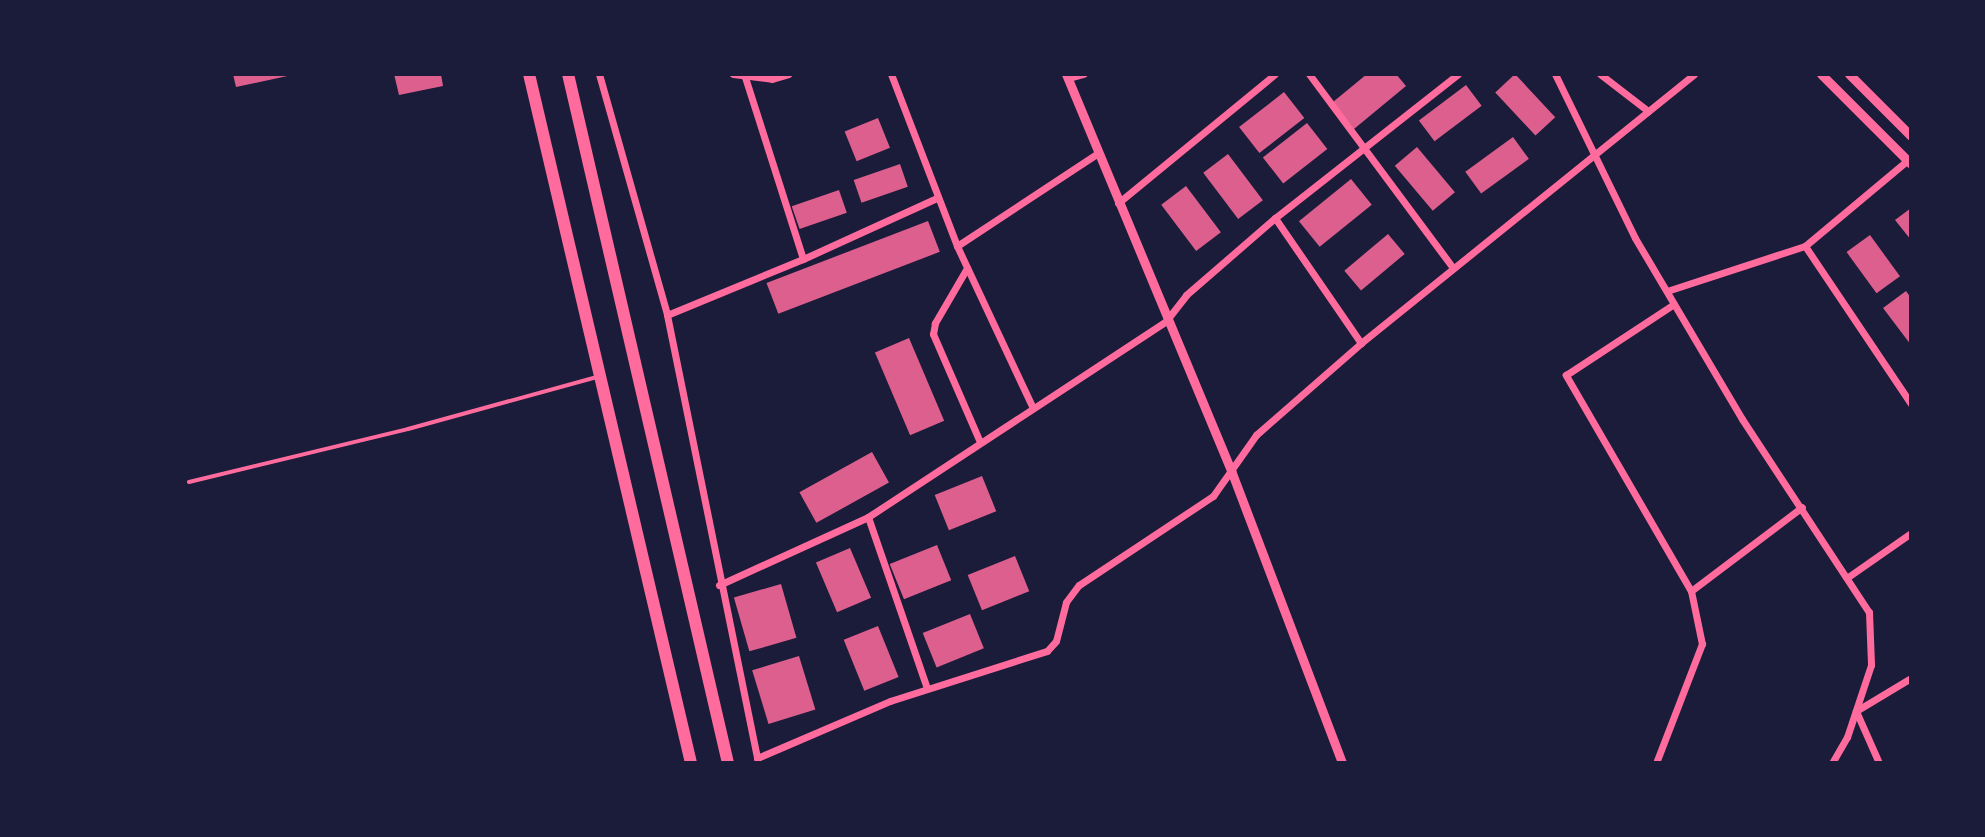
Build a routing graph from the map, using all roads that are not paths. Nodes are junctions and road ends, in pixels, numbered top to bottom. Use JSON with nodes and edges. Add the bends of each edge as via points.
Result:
{"nodes":[{"id":1,"x":529,"y":74,"type":"edge"},
{"id":2,"x":568,"y":74,"type":"edge"},
{"id":3,"x":599,"y":74,"type":"edge"},
{"id":4,"x":733,"y":74,"type":"edge"},
{"id":5,"x":788,"y":74,"type":"edge"},
{"id":6,"x":891,"y":74,"type":"edge"},
{"id":7,"x":1083,"y":74,"type":"edge"},
{"id":8,"x":1275,"y":74,"type":"edge"},
{"id":9,"x":1309,"y":74,"type":"edge"},
{"id":10,"x":1458,"y":74,"type":"edge"},
{"id":11,"x":1555,"y":74,"type":"edge"},
{"id":12,"x":1600,"y":74,"type":"edge"},
{"id":13,"x":1694,"y":74,"type":"edge"},
{"id":14,"x":1821,"y":74,"type":"edge"},
{"id":15,"x":1849,"y":74,"type":"edge"},
{"id":16,"x":745,"y":75,"type":"edge"},
{"id":17,"x":1067,"y":76,"type":"edge"},
{"id":18,"x":1648,"y":111,"type":"junction"},
{"id":19,"x":1911,"y":136,"type":"edge"},
{"id":20,"x":1362,"y":149,"type":"junction"},
{"id":21,"x":1098,"y":153,"type":"junction"},
{"id":22,"x":1595,"y":153,"type":"junction"},
{"id":23,"x":1909,"y":162,"type":"edge"},
{"id":24,"x":937,"y":198,"type":"junction"},
{"id":25,"x":1118,"y":203,"type":"junction"},
{"id":26,"x":1275,"y":218,"type":"junction"},
{"id":27,"x":957,"y":246,"type":"junction"},
{"id":28,"x":1805,"y":246,"type":"junction"},
{"id":29,"x":803,"y":259,"type":"junction"},
{"id":30,"x":967,"y":268,"type":"junction"},
{"id":31,"x":1453,"y":268,"type":"junction"},
{"id":32,"x":1667,"y":291,"type":"junction"},
{"id":33,"x":1674,"y":304,"type":"junction"},
{"id":34,"x":667,"y":315,"type":"junction"},
{"id":35,"x":1166,"y":321,"type":"junction"},
{"id":36,"x":1361,"y":343,"type":"junction"},
{"id":37,"x":600,"y":376,"type":"junction"},
{"id":38,"x":1911,"y":404,"type":"edge"},
{"id":39,"x":1033,"y":408,"type":"junction"},
{"id":40,"x":980,"y":442,"type":"junction"},
{"id":41,"x":1232,"y":473,"type":"junction"},
{"id":42,"x":189,"y":482,"type":"dead end"},
{"id":43,"x":1802,"y":507,"type":"junction"},
{"id":44,"x":868,"y":517,"type":"junction"},
{"id":45,"x":1911,"y":533,"type":"edge"},
{"id":46,"x":1848,"y":577,"type":"junction"},
{"id":47,"x":719,"y":585,"type":"junction"},
{"id":48,"x":1691,"y":591,"type":"junction"},
{"id":49,"x":1911,"y":678,"type":"edge"},
{"id":50,"x":927,"y":688,"type":"junction"},
{"id":51,"x":1856,"y":711,"type":"junction"},
{"id":52,"x":757,"y":761,"type":"edge"},
{"id":53,"x":691,"y":763,"type":"edge"},
{"id":54,"x":728,"y":763,"type":"edge"},
{"id":55,"x":1342,"y":763,"type":"edge"},
{"id":56,"x":1656,"y":763,"type":"edge"},
{"id":57,"x":1832,"y":763,"type":"edge"},
{"id":58,"x":1879,"y":763,"type":"edge"}],
"edges":[{"from":1,"to":37,"type":"highway"},
{"from":2,"to":54,"type":"highway"},
{"from":3,"to":34,"type":"street"},
{"from":4,"to":16,"type":"street"},
{"from":5,"to":16,"type":"street","via":[[772,79]]},
{"from":6,"to":24,"type":"street"},
{"from":7,"to":17,"type":"street"},
{"from":8,"to":25,"type":"street"},
{"from":9,"to":20,"type":"street"},
{"from":10,"to":20,"type":"street"},
{"from":11,"to":22,"type":"street"},
{"from":12,"to":18,"type":"street"},
{"from":13,"to":18,"type":"street"},
{"from":14,"to":23,"type":"street"},
{"from":15,"to":19,"type":"street"},
{"from":16,"to":29,"type":"street"},
{"from":17,"to":21,"type":"street"},
{"from":18,"to":22,"type":"street"},
{"from":20,"to":26,"type":"street"},
{"from":20,"to":31,"type":"street"},
{"from":21,"to":25,"type":"street"},
{"from":21,"to":27,"type":"street"},
{"from":22,"to":31,"type":"street"},
{"from":22,"to":32,"type":"street"},
{"from":23,"to":28,"type":"street"},
{"from":24,"to":27,"type":"street"},
{"from":24,"to":29,"type":"street"},
{"from":25,"to":35,"type":"street"},
{"from":26,"to":35,"type":"street","via":[[1186,295]]},
{"from":26,"to":36,"type":"street"},
{"from":27,"to":30,"type":"street"},
{"from":28,"to":32,"type":"street"},
{"from":28,"to":38,"type":"street"},
{"from":29,"to":34,"type":"street"},
{"from":30,"to":39,"type":"street"},
{"from":30,"to":40,"type":"street","via":[[933,334]]},
{"from":31,"to":36,"type":"street"},
{"from":32,"to":33,"type":"street"},
{"from":33,"to":43,"type":"street"},
{"from":33,"to":48,"type":"street","via":[[1566,375]]},
{"from":34,"to":47,"type":"street"},
{"from":35,"to":39,"type":"street"},
{"from":35,"to":41,"type":"street"},
{"from":36,"to":41,"type":"street","via":[[1256,435]]},
{"from":37,"to":42,"type":"lane"},
{"from":37,"to":53,"type":"highway"},
{"from":39,"to":40,"type":"street"},
{"from":40,"to":44,"type":"street"},
{"from":41,"to":50,"type":"street","via":[[1204,503],[1079,585],[1066,602],[1058,634],[1047,651]]},
{"from":41,"to":55,"type":"street"},
{"from":43,"to":46,"type":"street"},
{"from":43,"to":48,"type":"street"},
{"from":44,"to":47,"type":"street"},
{"from":44,"to":50,"type":"street"},
{"from":45,"to":46,"type":"street"},
{"from":46,"to":51,"type":"street","via":[[1869,612],[1871,665]]},
{"from":47,"to":52,"type":"street"},
{"from":48,"to":56,"type":"street","via":[[1702,644]]},
{"from":49,"to":51,"type":"street"},
{"from":50,"to":52,"type":"street","via":[[853,715]]},
{"from":51,"to":57,"type":"street"},
{"from":51,"to":58,"type":"street"}]}
